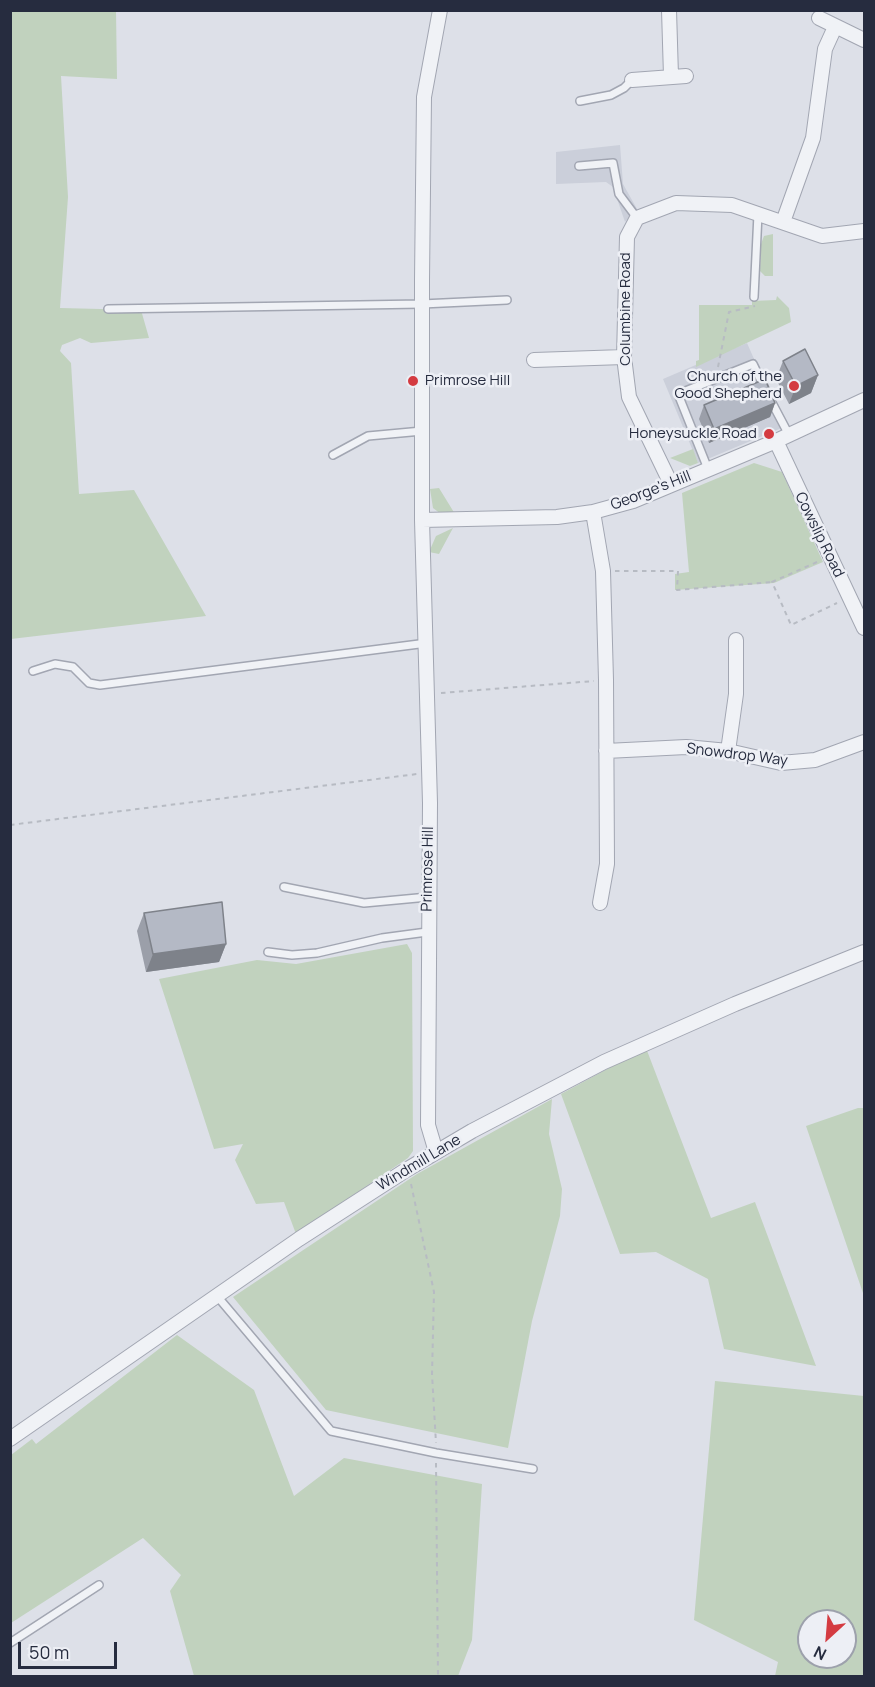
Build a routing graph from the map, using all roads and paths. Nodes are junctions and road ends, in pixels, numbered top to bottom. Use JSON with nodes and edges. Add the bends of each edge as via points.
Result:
{"nodes":[{"id":1,"x":440,"y":10,"type":"edge"},
{"id":2,"x":669,"y":10,"type":"edge"},
{"id":3,"x":819,"y":18,"type":"dead end"},
{"id":4,"x":836,"y":27,"type":"junction"},
{"id":5,"x":864,"y":40,"type":"edge"},
{"id":6,"x":632,"y":80,"type":"joint"},
{"id":7,"x":580,"y":101,"type":"dead end"},
{"id":8,"x":579,"y":166,"type":"dead end"},
{"id":9,"x":758,"y":213,"type":"junction"},
{"id":10,"x":637,"y":218,"type":"junction"},
{"id":11,"x":783,"y":222,"type":"junction"},
{"id":12,"x":864,"y":234,"type":"edge"},
{"id":13,"x":754,"y":297,"type":"joint"},
{"id":14,"x":507,"y":300,"type":"dead end"},
{"id":15,"x":422,"y":304,"type":"junction"},
{"id":16,"x":108,"y":309,"type":"dead end"},
{"id":17,"x":624,"y":357,"type":"junction"},
{"id":18,"x":534,"y":360,"type":"dead end"},
{"id":19,"x":716,"y":379,"type":"junction"},
{"id":20,"x":864,"y":400,"type":"edge"},
{"id":21,"x":422,"y":431,"type":"junction"},
{"id":22,"x":789,"y":435,"type":"junction"},
{"id":23,"x":776,"y":441,"type":"junction"},
{"id":24,"x":333,"y":455,"type":"dead end"},
{"id":25,"x":708,"y":469,"type":"junction"},
{"id":26,"x":671,"y":484,"type":"junction"},
{"id":27,"x":593,"y":512,"type":"junction"},
{"id":28,"x":422,"y":520,"type":"junction"},
{"id":29,"x":830,"y":557,"type":"junction"},
{"id":30,"x":610,"y":571,"type":"dead end"},
{"id":31,"x":772,"y":582,"type":"junction"},
{"id":32,"x":849,"y":597,"type":"junction"},
{"id":33,"x":864,"y":624,"type":"edge"},
{"id":34,"x":736,"y":640,"type":"dead end"},
{"id":35,"x":427,"y":643,"type":"junction"},
{"id":36,"x":33,"y":671,"type":"dead end"},
{"id":37,"x":606,"y":680,"type":"junction"},
{"id":38,"x":428,"y":694,"type":"junction"},
{"id":39,"x":864,"y":742,"type":"edge"},
{"id":40,"x":606,"y":751,"type":"junction"},
{"id":41,"x":728,"y":751,"type":"junction"},
{"id":42,"x":429,"y":772,"type":"junction"},
{"id":43,"x":10,"y":825,"type":"edge"},
{"id":44,"x":284,"y":887,"type":"dead end"},
{"id":45,"x":428,"y":897,"type":"junction"},
{"id":46,"x":600,"y":903,"type":"dead end"},
{"id":47,"x":427,"y":932,"type":"junction"},
{"id":48,"x":268,"y":952,"type":"dead end"},
{"id":49,"x":864,"y":952,"type":"edge"},
{"id":50,"x":436,"y":1152,"type":"junction"},
{"id":51,"x":406,"y":1169,"type":"junction"},
{"id":52,"x":217,"y":1296,"type":"junction"},
{"id":53,"x":10,"y":1439,"type":"edge"},
{"id":54,"x":436,"y":1453,"type":"junction"},
{"id":55,"x":533,"y":1468,"type":"dead end"},
{"id":56,"x":99,"y":1585,"type":"dead end"},
{"id":57,"x":10,"y":1643,"type":"edge"},
{"id":58,"x":438,"y":1677,"type":"edge"}],
"edges":[{"from":1,"to":15,"type":"street","name":"Primrose Hill","via":[[424,97]]},
{"from":2,"to":6,"type":"street","via":[[678,76]]},
{"from":3,"to":4,"type":"street"},
{"from":4,"to":5,"type":"street"},
{"from":4,"to":11,"type":"street","via":[[825,49],[813,138]]},
{"from":6,"to":7,"type":"lane","via":[[611,95]]},
{"from":8,"to":10,"type":"lane","via":[[613,163],[619,194]]},
{"from":9,"to":10,"type":"street","via":[[732,205],[676,202]]},
{"from":9,"to":11,"type":"street"},
{"from":9,"to":13,"type":"lane"},
{"from":10,"to":17,"type":"street","name":"Columbine Road","via":[[627,237]]},
{"from":11,"to":12,"type":"street","via":[[822,236]]},
{"from":13,"to":19,"type":"path","via":[[755,308],[729,312]]},
{"from":14,"to":15,"type":"lane"},
{"from":15,"to":16,"type":"lane"},
{"from":15,"to":21,"type":"street","name":"Primrose Hill"},
{"from":17,"to":18,"type":"street"},
{"from":17,"to":26,"type":"street","name":"Columbine Road","via":[[629,397]]},
{"from":19,"to":22,"type":"lane","via":[[753,364]]},
{"from":19,"to":25,"type":"lane","via":[[678,394]]},
{"from":20,"to":22,"type":"street","name":"George's Hill"},
{"from":21,"to":24,"type":"lane","via":[[368,436]]},
{"from":21,"to":28,"type":"street","name":"Primrose Hill"},
{"from":22,"to":23,"type":"street","name":"George's Hill"},
{"from":23,"to":25,"type":"street","name":"George's Hill"},
{"from":23,"to":29,"type":"street","name":"Cowslip Road"},
{"from":25,"to":26,"type":"street","name":"George's Hill"},
{"from":26,"to":27,"type":"street","name":"George's Hill","via":[[633,501]]},
{"from":27,"to":28,"type":"street","name":"George's Hill","via":[[557,517]]},
{"from":27,"to":37,"type":"street","via":[[603,571]]},
{"from":28,"to":35,"type":"street","name":"Primrose Hill"},
{"from":29,"to":31,"type":"path"},
{"from":29,"to":32,"type":"street","name":"Cowslip Road"},
{"from":30,"to":31,"type":"path","via":[[678,571],[677,590]]},
{"from":31,"to":32,"type":"path","via":[[791,625]]},
{"from":32,"to":33,"type":"street","name":"Cowslip Road"},
{"from":34,"to":41,"type":"street","via":[[736,694]]},
{"from":35,"to":36,"type":"lane","via":[[100,685],[90,683],[73,667],[55,664]]},
{"from":35,"to":38,"type":"street","name":"Primrose Hill"},
{"from":37,"to":38,"type":"path"},
{"from":37,"to":40,"type":"street"},
{"from":38,"to":42,"type":"street","name":"Primrose Hill"},
{"from":39,"to":41,"type":"street","name":"Snowdrop Way","via":[[815,760],[781,763]]},
{"from":40,"to":41,"type":"street","name":"Snowdrop Way","via":[[686,747]]},
{"from":40,"to":46,"type":"street","via":[[607,864]]},
{"from":42,"to":43,"type":"path"},
{"from":42,"to":45,"type":"street","name":"Primrose Hill"},
{"from":44,"to":45,"type":"lane","via":[[364,903]]},
{"from":45,"to":47,"type":"street","name":"Primrose Hill"},
{"from":47,"to":48,"type":"lane","via":[[317,953]]},
{"from":47,"to":50,"type":"street","name":"Primrose Hill","via":[[428,1125]]},
{"from":49,"to":50,"type":"street","name":"Windmill Lane","via":[[604,1062]]},
{"from":50,"to":51,"type":"street","name":"Windmill Lane"},
{"from":51,"to":52,"type":"street","name":"Windmill Lane"},
{"from":51,"to":54,"type":"path","via":[[434,1292],[432,1374]]},
{"from":52,"to":53,"type":"street","name":"Windmill Lane"},
{"from":52,"to":54,"type":"lane","via":[[331,1431]]},
{"from":54,"to":55,"type":"lane"},
{"from":54,"to":58,"type":"path"},
{"from":56,"to":57,"type":"lane"}]}
